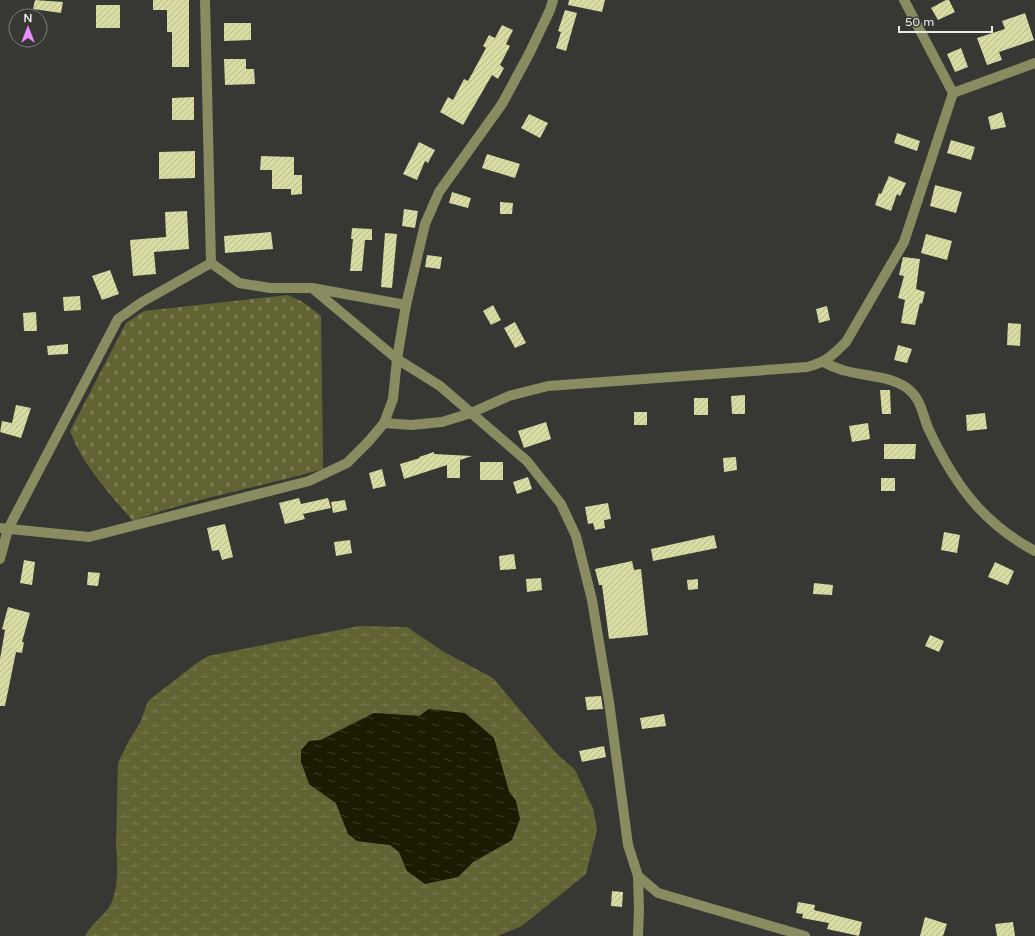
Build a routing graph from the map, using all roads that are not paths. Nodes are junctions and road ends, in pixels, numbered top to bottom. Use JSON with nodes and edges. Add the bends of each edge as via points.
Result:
{"nodes":[{"id":1,"x":205,"y":0,"type":"edge"},
{"id":2,"x":553,"y":0,"type":"edge"},
{"id":3,"x":906,"y":1,"type":"edge"},
{"id":4,"x":1035,"y":63,"type":"edge"},
{"id":5,"x":953,"y":94,"type":"junction"},
{"id":6,"x":211,"y":263,"type":"junction"},
{"id":7,"x":312,"y":288,"type":"junction"},
{"id":8,"x":406,"y":305,"type":"junction"},
{"id":9,"x":397,"y":359,"type":"junction"},
{"id":10,"x":823,"y":362,"type":"junction"},
{"id":11,"x":471,"y":414,"type":"junction"},
{"id":12,"x":384,"y":423,"type":"junction"},
{"id":13,"x":4,"y":528,"type":"edge"},
{"id":14,"x":1035,"y":551,"type":"edge"},
{"id":15,"x":0,"y":559,"type":"edge"},
{"id":16,"x":638,"y":876,"type":"junction"},
{"id":17,"x":638,"y":936,"type":"edge"},
{"id":18,"x":805,"y":936,"type":"edge"}],
"edges":[{"from":1,"to":6,"type":"street"},
{"from":2,"to":8,"type":"street","via":[[502,104],[439,192],[425,224]]},
{"from":3,"to":5,"type":"street"},
{"from":4,"to":5,"type":"street"},
{"from":5,"to":10,"type":"street","via":[[904,242],[846,342]]},
{"from":6,"to":7,"type":"street","via":[[239,283],[270,288]]},
{"from":6,"to":13,"type":"street","via":[[142,302],[118,319]]},
{"from":7,"to":8,"type":"street"},
{"from":7,"to":9,"type":"street"},
{"from":8,"to":9,"type":"street"},
{"from":9,"to":11,"type":"street","via":[[440,386]]},
{"from":9,"to":12,"type":"street","via":[[393,400]]},
{"from":10,"to":11,"type":"street","via":[[807,367],[548,386],[509,396]]},
{"from":10,"to":14,"type":"street","via":[[901,385],[912,392],[953,477],[973,502],[1013,540]]},
{"from":11,"to":12,"type":"street","via":[[442,422],[411,425]]},
{"from":11,"to":16,"type":"street","via":[[527,461],[561,504],[576,536],[594,608],[628,845]]},
{"from":12,"to":13,"type":"street","via":[[347,464],[310,481],[89,537]]},
{"from":13,"to":15,"type":"street"},
{"from":16,"to":17,"type":"street"},
{"from":16,"to":18,"type":"street","via":[[658,893]]}]}
